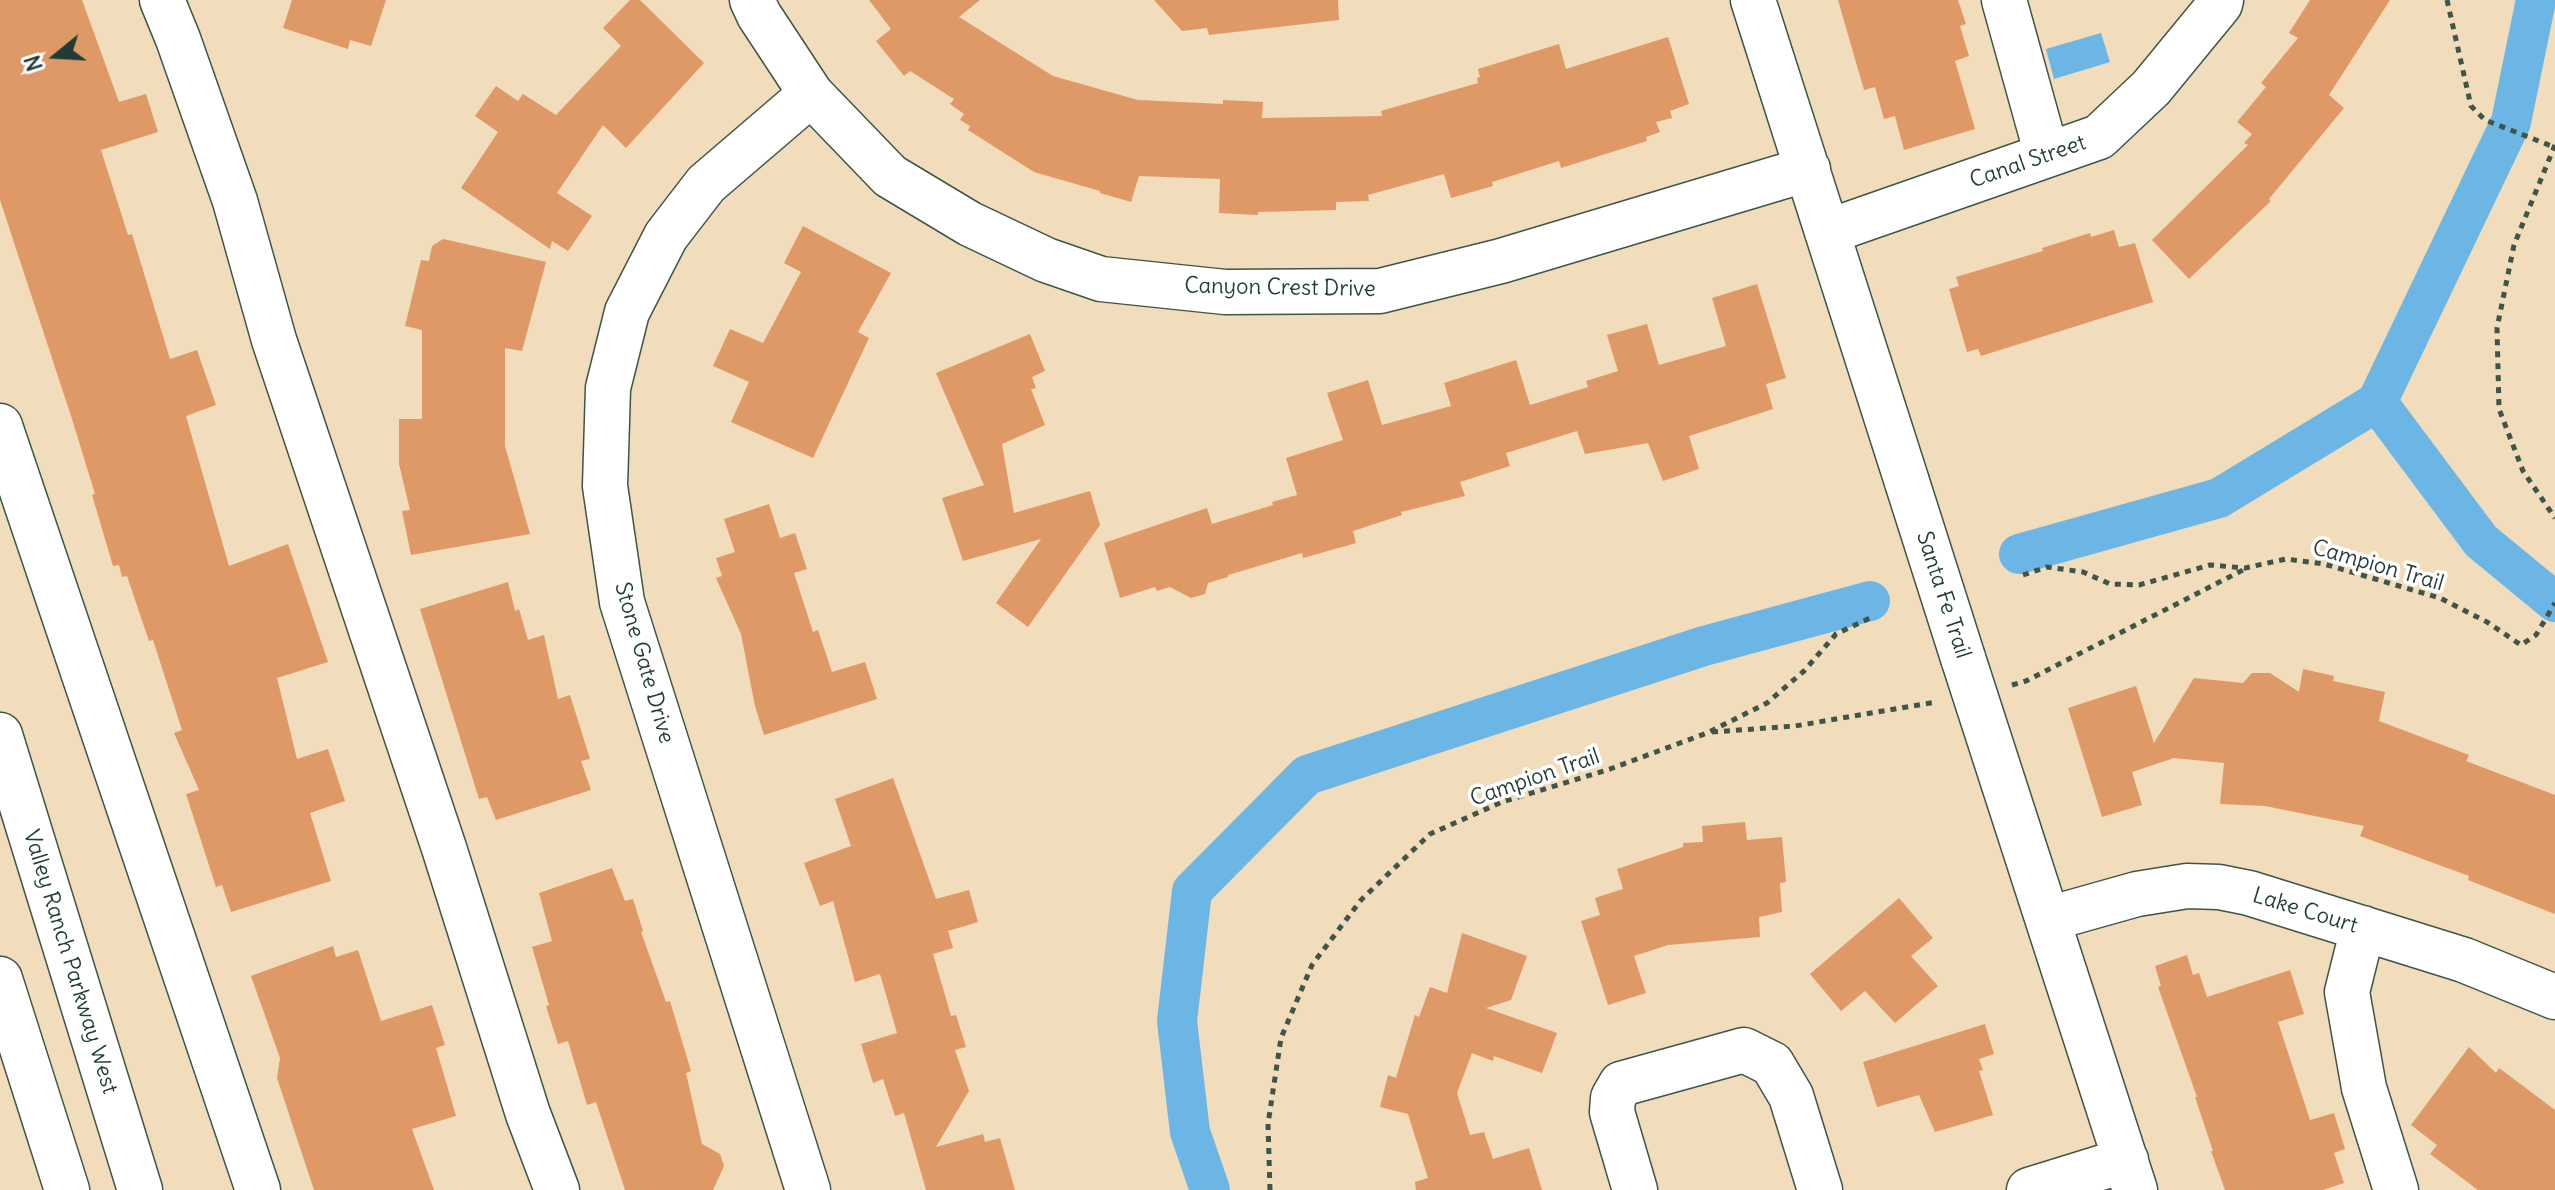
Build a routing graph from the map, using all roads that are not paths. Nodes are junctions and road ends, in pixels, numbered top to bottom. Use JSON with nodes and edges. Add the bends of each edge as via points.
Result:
{"nodes":[{"id":1,"x":162,"y":0,"type":"edge"},
{"id":2,"x":752,"y":0,"type":"edge"},
{"id":3,"x":1753,"y":0,"type":"edge"},
{"id":4,"x":2004,"y":0,"type":"edge"},
{"id":5,"x":2221,"y":0,"type":"edge"},
{"id":6,"x":811,"y":94,"type":"junction"},
{"id":7,"x":2047,"y":155,"type":"junction"},
{"id":8,"x":1808,"y":169,"type":"junction"},
{"id":9,"x":1827,"y":232,"type":"junction"},
{"id":10,"x":0,"y":426,"type":"edge"},
{"id":11,"x":0,"y":735,"type":"edge"},
{"id":12,"x":2048,"y":919,"type":"junction"},
{"id":13,"x":2363,"y":928,"type":"junction"},
{"id":14,"x":0,"y":979,"type":"edge"},
{"id":15,"x":2555,"y":997,"type":"edge"},
{"id":16,"x":2130,"y":1175,"type":"edge"},
{"id":17,"x":67,"y":1190,"type":"edge"},
{"id":18,"x":140,"y":1190,"type":"edge"},
{"id":19,"x":258,"y":1190,"type":"edge"},
{"id":20,"x":557,"y":1190,"type":"edge"},
{"id":21,"x":808,"y":1190,"type":"edge"},
{"id":22,"x":1635,"y":1190,"type":"edge"},
{"id":23,"x":1820,"y":1190,"type":"edge"},
{"id":24,"x":2029,"y":1190,"type":"edge"},
{"id":25,"x":2396,"y":1190,"type":"edge"}],
"edges":[{"from":1,"to":20,"type":"street","via":[[235,201],[274,340]]},
{"from":2,"to":6,"type":"street","name":"Canyon Crest Drive"},
{"from":3,"to":8,"type":"street","name":"Santa Fe Trail"},
{"from":4,"to":7,"type":"street"},
{"from":5,"to":7,"type":"street","name":"Canal Street","via":[[2151,88],[2099,137]]},
{"from":6,"to":8,"type":"street","name":"Canyon Crest Drive","via":[[890,176],[970,224],[1101,279],[1225,292],[1380,291],[1501,261]]},
{"from":6,"to":21,"type":"street","name":"Stone Gate Drive","via":[[706,184],[666,236],[627,312],[608,388],[605,486],[622,602]]},
{"from":7,"to":9,"type":"street","name":"Canal Street"},
{"from":8,"to":9,"type":"street","name":"Santa Fe Trail"},
{"from":9,"to":12,"type":"street","name":"Santa Fe Trail","bridge":true},
{"from":10,"to":19,"type":"street"},
{"from":11,"to":18,"type":"street","name":"Valley Ranch Parkway West"},
{"from":12,"to":13,"type":"street","name":"Lake Court","via":[[2187,886],[2249,893]]},
{"from":12,"to":16,"type":"street","name":"Santa Fe Trail"},
{"from":13,"to":15,"type":"street","name":"Lake Court","via":[[2464,960]]},
{"from":13,"to":25,"type":"street","via":[[2347,992],[2364,1088]]},
{"from":14,"to":17,"type":"street"},
{"from":16,"to":24,"type":"street"},
{"from":22,"to":23,"type":"street","via":[[1612,1112],[1621,1084],[1744,1050],[1772,1064],[1791,1096]]}]}
